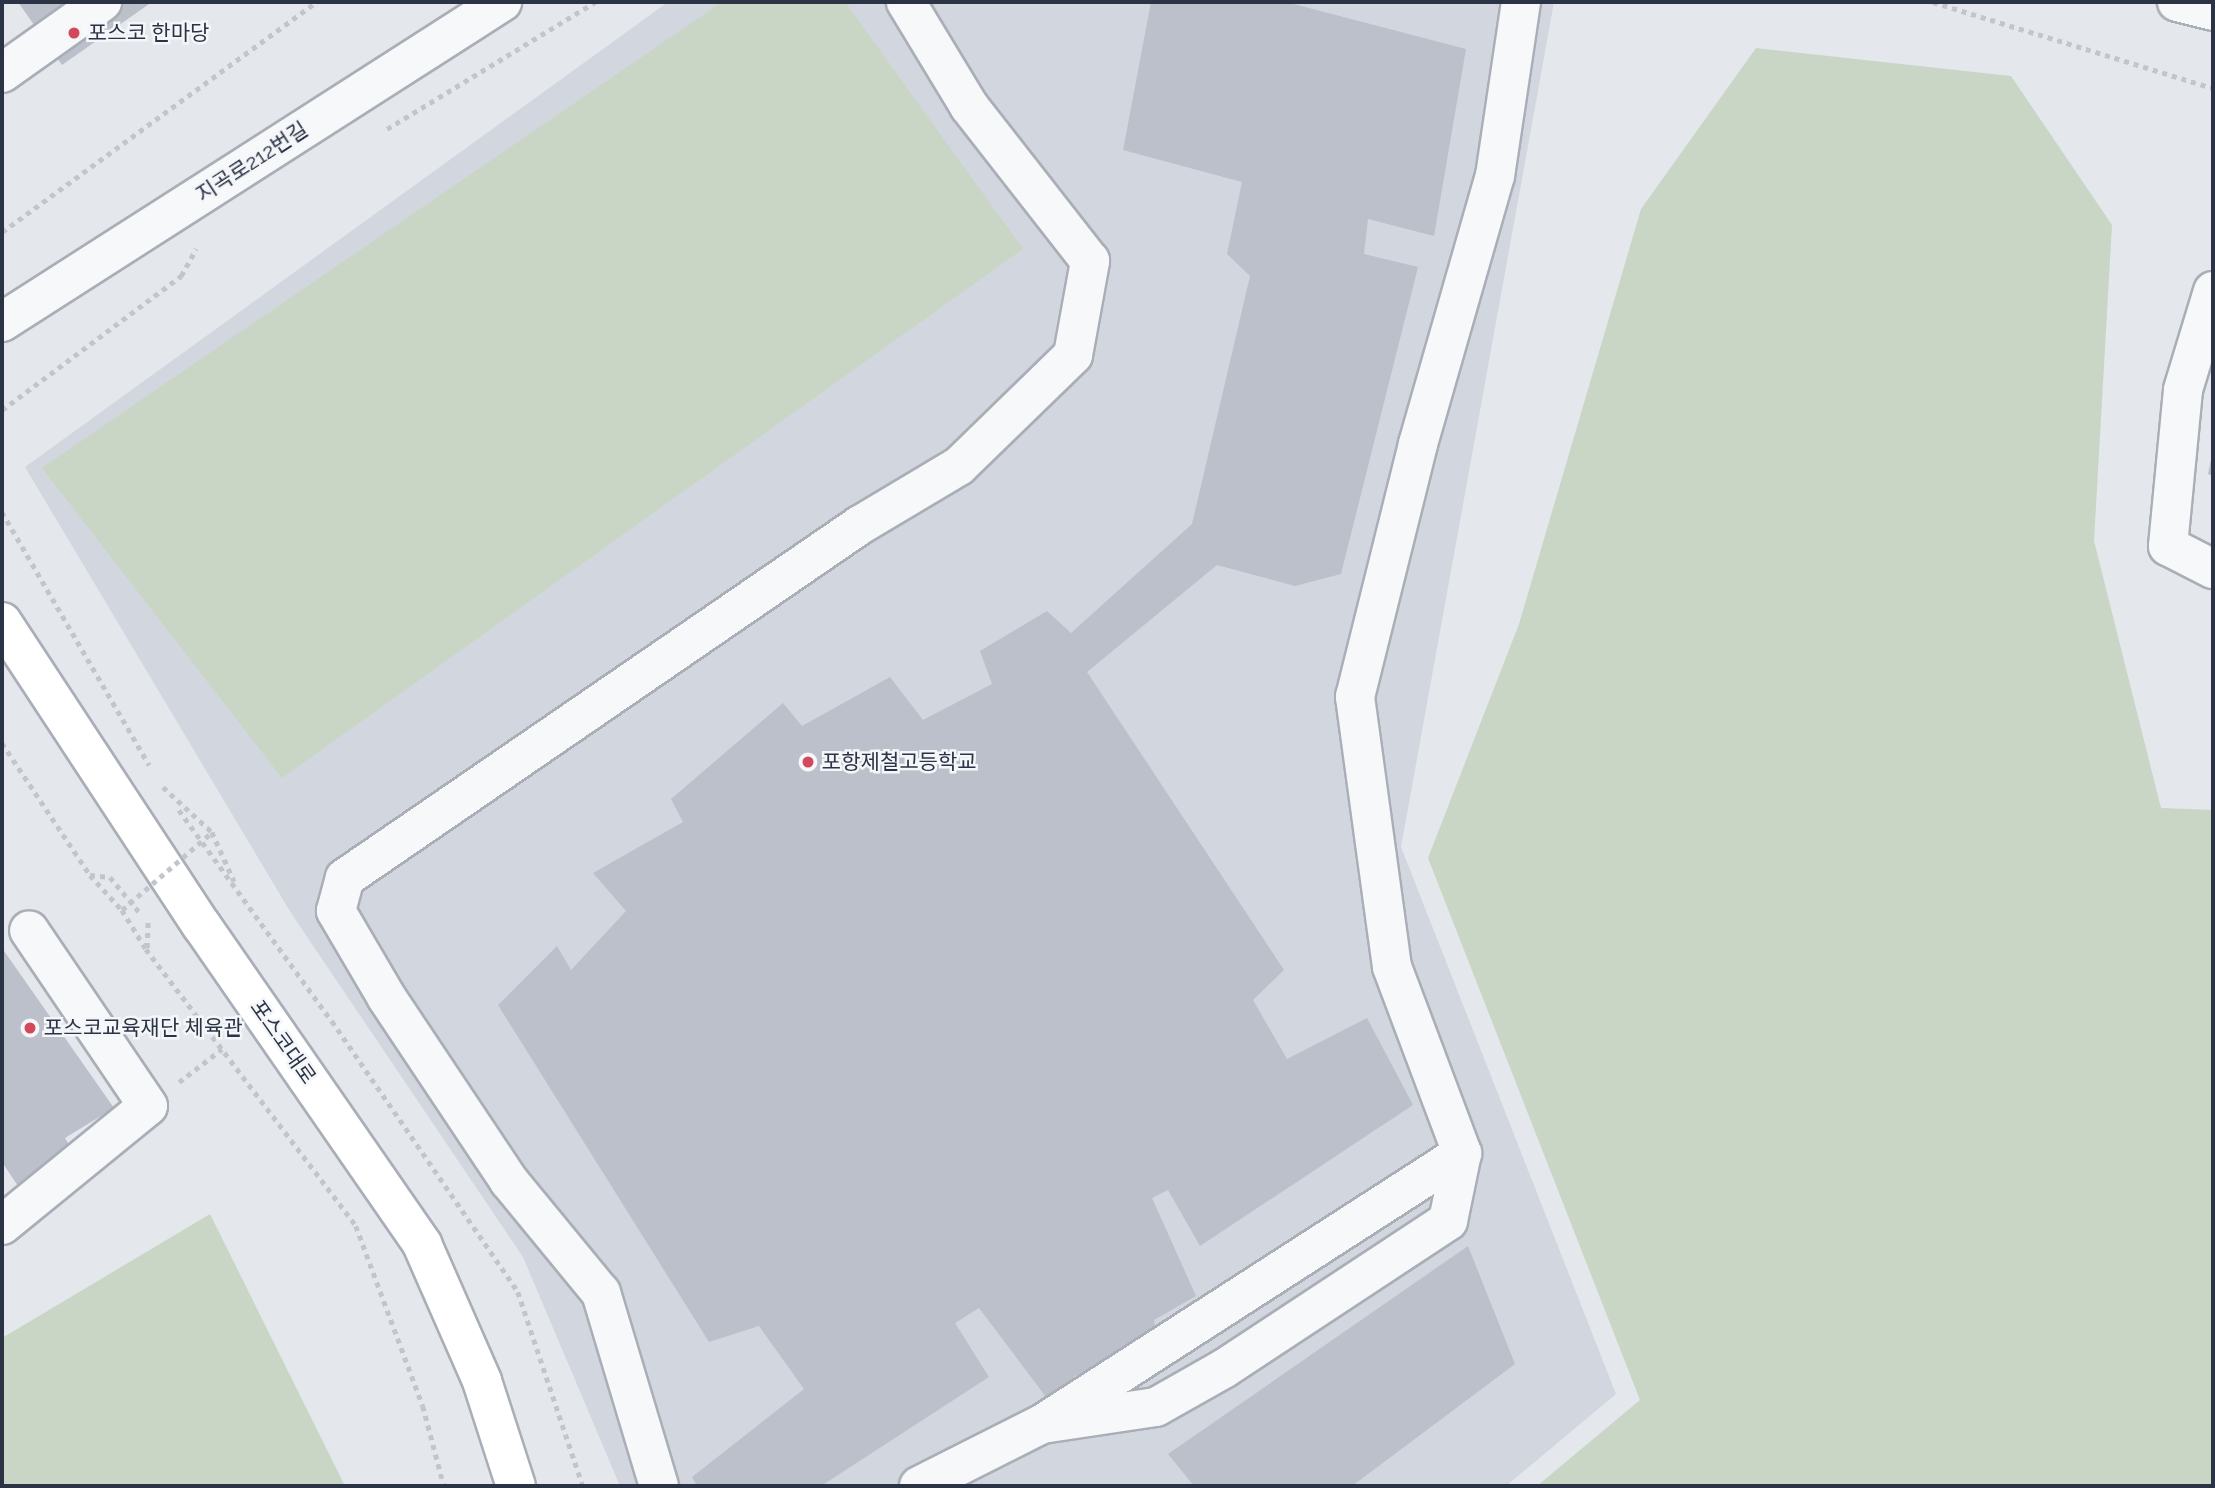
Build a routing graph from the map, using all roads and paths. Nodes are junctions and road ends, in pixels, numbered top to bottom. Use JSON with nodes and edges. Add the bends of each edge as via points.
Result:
{"nodes":[{"id":1,"x":102,"y":2,"type":"edge"},
{"id":2,"x":316,"y":2,"type":"edge"},
{"id":3,"x":502,"y":2,"type":"edge"},
{"id":4,"x":595,"y":2,"type":"edge"},
{"id":5,"x":906,"y":2,"type":"edge"},
{"id":6,"x":1521,"y":2,"type":"edge"},
{"id":7,"x":1933,"y":2,"type":"edge"},
{"id":8,"x":2177,"y":2,"type":"edge"},
{"id":9,"x":2213,"y":11,"type":"edge"},
{"id":10,"x":7,"y":60,"type":"edge"},
{"id":11,"x":2213,"y":88,"type":"edge"},
{"id":12,"x":374,"y":137,"type":"dead end"},
{"id":13,"x":2,"y":232,"type":"edge"},
{"id":14,"x":199,"y":243,"type":"dead end"},
{"id":15,"x":2213,"y":291,"type":"edge"},
{"id":16,"x":2,"y":322,"type":"edge"},
{"id":17,"x":2,"y":410,"type":"edge"},
{"id":18,"x":2,"y":512,"type":"edge"},
{"id":19,"x":2213,"y":569,"type":"edge"},
{"id":20,"x":2,"y":622,"type":"edge"},
{"id":21,"x":2,"y":743,"type":"edge"},
{"id":22,"x":162,"y":787,"type":"junction"},
{"id":23,"x":212,"y":832,"type":"junction"},
{"id":24,"x":89,"y":875,"type":"junction"},
{"id":25,"x":239,"y":892,"type":"junction"},
{"id":26,"x":122,"y":910,"type":"junction"},
{"id":27,"x":29,"y":930,"type":"dead end"},
{"id":28,"x":146,"y":948,"type":"junction"},
{"id":29,"x":223,"y":1049,"type":"junction"},
{"id":30,"x":148,"y":1106,"type":"junction"},
{"id":31,"x":1462,"y":1153,"type":"junction"},
{"id":32,"x":7,"y":1212,"type":"edge"},
{"id":33,"x":1042,"y":1424,"type":"junction"},
{"id":34,"x":444,"y":1486,"type":"edge"},
{"id":35,"x":516,"y":1486,"type":"edge"},
{"id":36,"x":583,"y":1486,"type":"edge"},
{"id":37,"x":659,"y":1486,"type":"edge"},
{"id":38,"x":919,"y":1486,"type":"edge"}],
"edges":[{"from":1,"to":10,"type":"street"},
{"from":2,"to":13,"type":"path"},
{"from":3,"to":16,"type":"street","name":"지곡로212번길"},
{"from":4,"to":12,"type":"path"},
{"from":5,"to":37,"type":"street","via":[[969,106],[1090,261],[1073,355],[960,466],[848,533],[345,878],[336,911],[387,998],[541,1222],[601,1293]]},
{"from":6,"to":31,"type":"street","via":[[1494,176],[1418,444],[1355,697],[1392,967]]},
{"from":7,"to":11,"type":"path"},
{"from":8,"to":9,"type":"street"},
{"from":14,"to":17,"type":"path","via":[[181,276]]},
{"from":15,"to":19,"type":"street","via":[[2183,390],[2168,546]]},
{"from":18,"to":22,"type":"path"},
{"from":20,"to":35,"type":"main road","name":"포스코대로","via":[[202,926],[422,1244],[482,1381]]},
{"from":21,"to":24,"type":"path"},
{"from":22,"to":23,"type":"path"},
{"from":22,"to":25,"type":"path"},
{"from":23,"to":25,"type":"path"},
{"from":23,"to":26,"type":"path","bridge":true},
{"from":24,"to":26,"type":"path"},
{"from":24,"to":28,"type":"path","via":[[110,877],[149,923]]},
{"from":25,"to":36,"type":"path","via":[[518,1292]]},
{"from":26,"to":28,"type":"path"},
{"from":27,"to":30,"type":"street"},
{"from":28,"to":29,"type":"path"},
{"from":29,"to":30,"type":"path"},
{"from":29,"to":34,"type":"path","via":[[356,1226],[424,1406]]},
{"from":30,"to":32,"type":"street"},
{"from":31,"to":33,"type":"street"},
{"from":31,"to":33,"type":"street","via":[[1448,1222],[1225,1368],[1156,1407]]},
{"from":33,"to":38,"type":"street"}]}
